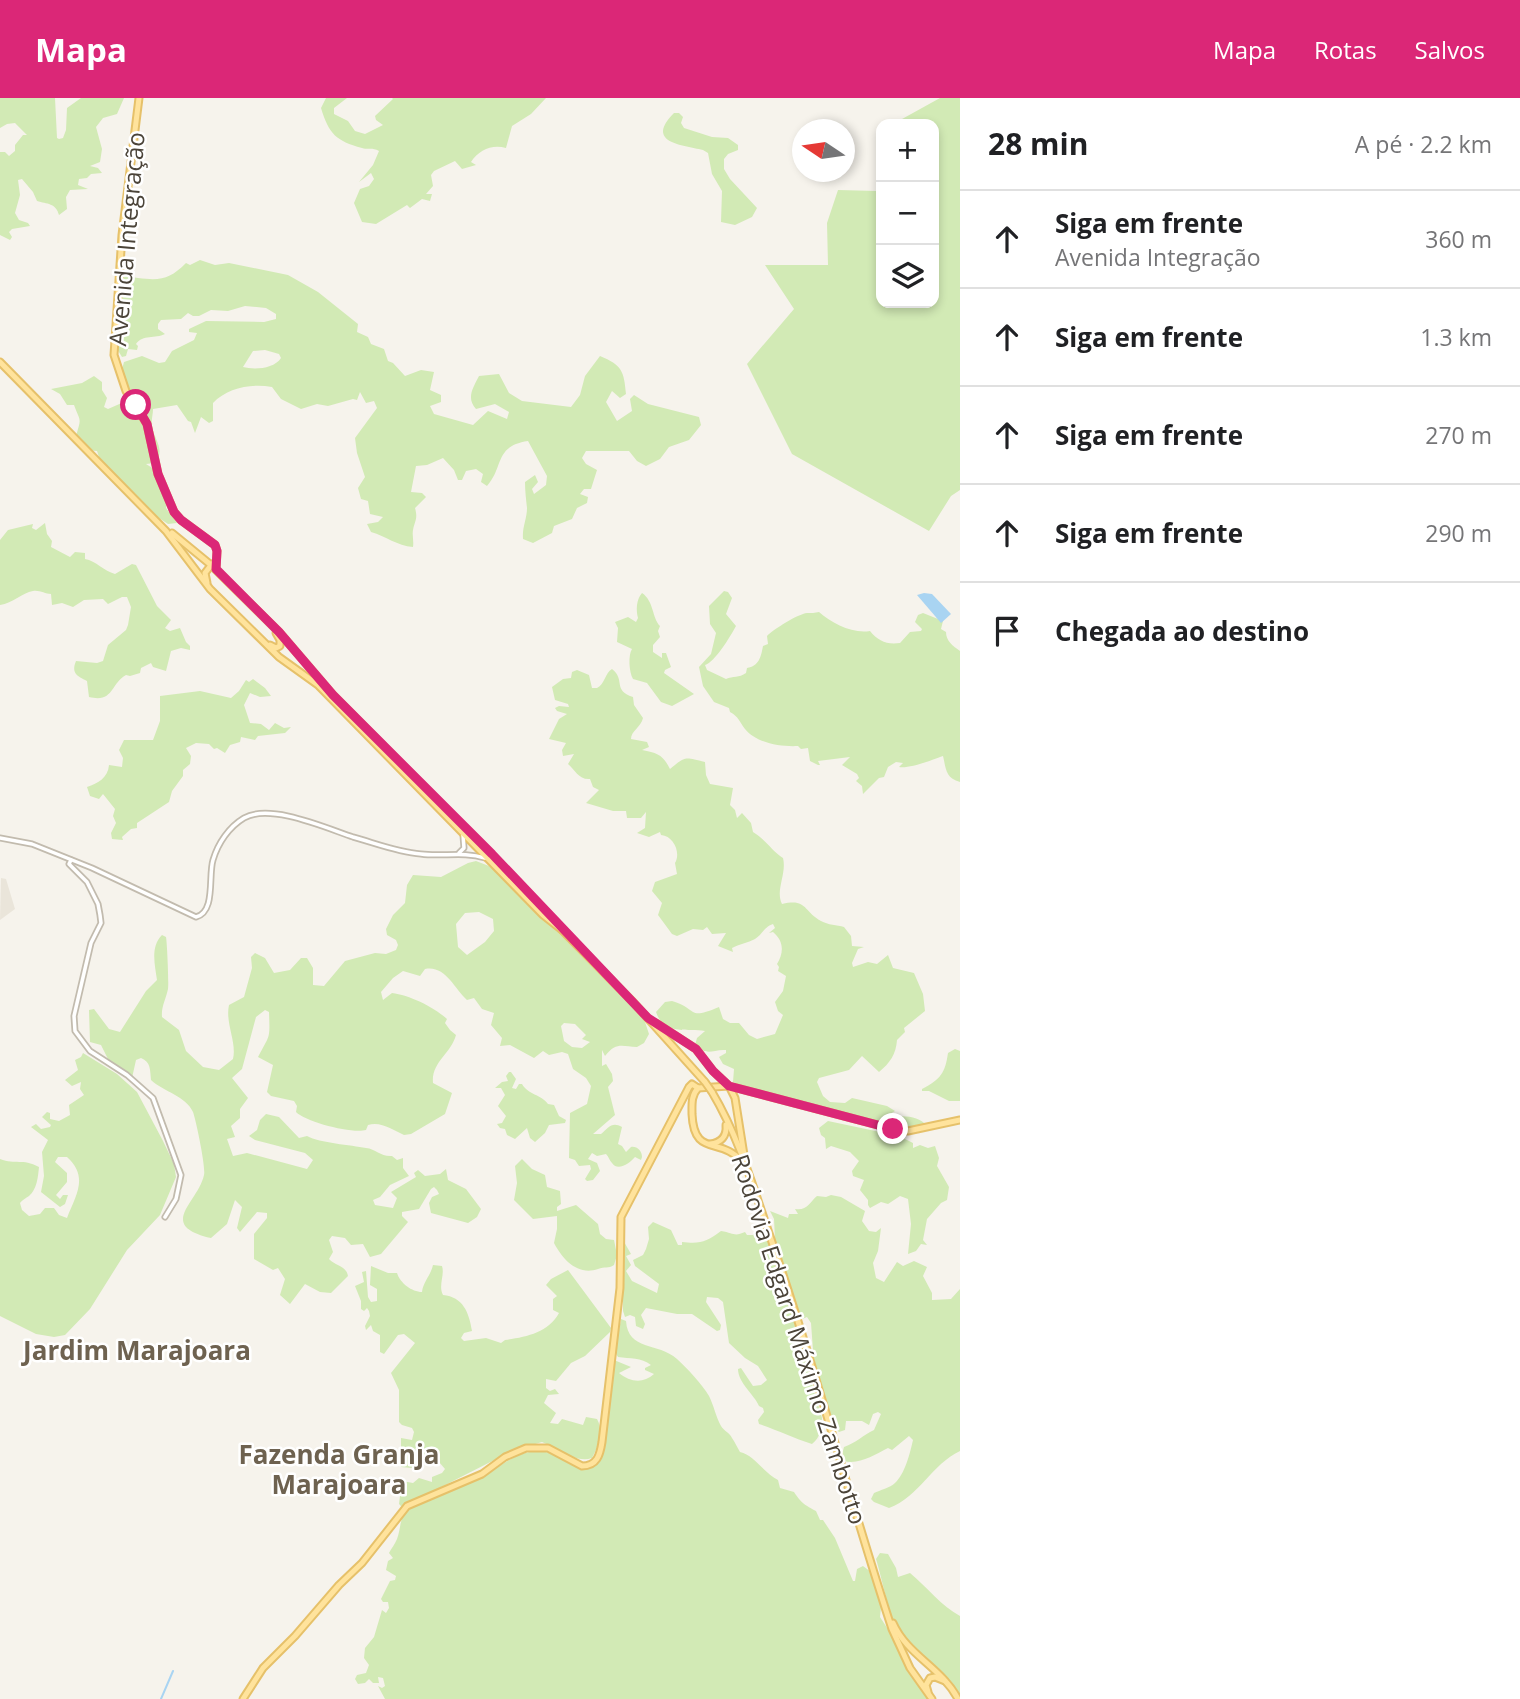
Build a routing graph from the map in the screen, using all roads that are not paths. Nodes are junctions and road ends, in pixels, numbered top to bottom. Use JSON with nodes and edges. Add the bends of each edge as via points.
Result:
{"nodes":[{"id":1,"x":139,"y":98,"type":"edge"},
{"id":2,"x":0,"y":362,"type":"edge"},
{"id":3,"x":158,"y":522,"type":"junction"},
{"id":4,"x":216,"y":558,"type":"junction"},
{"id":5,"x":204,"y":559,"type":"junction"},
{"id":6,"x":214,"y":567,"type":"junction"},
{"id":7,"x":210,"y":589,"type":"junction"},
{"id":8,"x":270,"y":623,"type":"junction"},
{"id":9,"x":262,"y":639,"type":"junction"},
{"id":10,"x":461,"y":830,"type":"junction"},
{"id":11,"x":0,"y":838,"type":"edge"},
{"id":12,"x":458,"y":854,"type":"junction"},
{"id":13,"x":70,"y":862,"type":"junction"},
{"id":14,"x":493,"y":862,"type":"junction"},
{"id":15,"x":92,"y":868,"type":"junction"},
{"id":16,"x":87,"y":882,"type":"junction"},
{"id":17,"x":562,"y":930,"type":"junction"},
{"id":18,"x":648,"y":1018,"type":"junction"},
{"id":19,"x":713,"y":1071,"type":"junction"},
{"id":20,"x":729,"y":1086,"type":"junction"},
{"id":21,"x":709,"y":1087,"type":"junction"},
{"id":22,"x":698,"y":1088,"type":"junction"},
{"id":23,"x":754,"y":1094,"type":"junction"},
{"id":24,"x":737,"y":1111,"type":"junction"},
{"id":25,"x":726,"y":1118,"type":"junction"},
{"id":26,"x":960,"y":1120,"type":"edge"},
{"id":27,"x":709,"y":1144,"type":"junction"},
{"id":28,"x":747,"y":1168,"type":"junction"},
{"id":29,"x":165,"y":1217,"type":"dead end"},
{"id":30,"x":883,"y":1600,"type":"junction"},
{"id":31,"x":948,"y":1683,"type":"junction"},
{"id":32,"x":243,"y":1699,"type":"edge"},
{"id":33,"x":932,"y":1699,"type":"edge"},
{"id":34,"x":958,"y":1699,"type":"edge"}],
"edges":[{"from":1,"to":4,"type":"main road","name":"Avenida Integração","via":[[122,235],[114,355],[126,391],[147,424],[158,474],[174,512],[215,545]]},
{"from":2,"to":3,"type":"main road","name":"Rodovia Edgard Máximo Zambotto"},
{"from":3,"to":5,"type":"main road","name":"Rodovia Edgard Máximo Zambotto"},
{"from":3,"to":7,"type":"main road","name":"Rodovia Edgard Máximo Zambotto"},
{"from":4,"to":5,"type":"main road"},
{"from":4,"to":6,"type":"main road"},
{"from":5,"to":6,"type":"main road","name":"Rodovia Edgard Máximo Zambotto"},
{"from":6,"to":7,"type":"main road","via":[[205,575]]},
{"from":6,"to":8,"type":"main road","name":"Rodovia Edgard Máximo Zambotto"},
{"from":7,"to":9,"type":"main road","name":"Rodovia Edgard Máximo Zambotto"},
{"from":8,"to":9,"type":"main road","via":[[280,646],[274,648]]},
{"from":8,"to":17,"type":"main road","name":"Rodovia Edgard Máximo Zambotto","via":[[333,695]]},
{"from":9,"to":10,"type":"main road","name":"Rodovia Edgard Máximo Zambotto","via":[[318,685]]},
{"from":10,"to":12,"type":"street","via":[[465,844]]},
{"from":10,"to":14,"type":"main road","name":"Rodovia Edgard Máximo Zambotto"},
{"from":11,"to":13,"type":"street","via":[[32,844]]},
{"from":12,"to":14,"type":"street"},
{"from":12,"to":15,"type":"street","via":[[411,853],[277,814],[253,814],[224,836],[213,858],[206,909],[194,917]]},
{"from":13,"to":15,"type":"street"},
{"from":13,"to":16,"type":"street"},
{"from":14,"to":17,"type":"main road","name":"Rodovia Edgard Máximo Zambotto"},
{"from":15,"to":16,"type":"street"},
{"from":16,"to":29,"type":"street","via":[[98,904],[100,923],[91,943],[75,1031],[90,1051],[127,1074],[153,1098],[181,1175],[176,1199]]},
{"from":17,"to":18,"type":"main road","name":"Rodovia Edgard Máximo Zambotto"},
{"from":18,"to":19,"type":"main road","via":[[696,1049]]},
{"from":18,"to":21,"type":"main road","name":"Rodovia Edgard Máximo Zambotto"},
{"from":19,"to":20,"type":"main road"},
{"from":19,"to":21,"type":"main road","via":[[715,1078]]},
{"from":20,"to":21,"type":"main road"},
{"from":20,"to":23,"type":"main road"},
{"from":20,"to":24,"type":"main road"},
{"from":21,"to":22,"type":"main road"},
{"from":21,"to":25,"type":"main road","name":"Rodovia Edgard Máximo Zambotto"},
{"from":22,"to":27,"type":"main road","via":[[692,1101],[693,1128],[700,1142]]},
{"from":22,"to":32,"type":"main road","via":[[689,1087],[621,1217],[617,1314],[597,1459],[582,1466],[548,1448],[526,1448],[482,1474],[407,1506],[362,1563],[263,1668]]},
{"from":23,"to":24,"type":"main road","via":[[740,1097]]},
{"from":23,"to":26,"type":"main road","via":[[908,1131]]},
{"from":24,"to":28,"type":"main road"},
{"from":25,"to":27,"type":"main road","via":[[724,1136]]},
{"from":25,"to":28,"type":"main road","name":"Rodovia Edgard Máximo Zambotto"},
{"from":27,"to":28,"type":"main road","via":[[732,1152]]},
{"from":28,"to":30,"type":"main road","name":"Rodovia Edgard Máximo Zambotto"},
{"from":30,"to":31,"type":"main road","name":"Rodovia Edgard Máximo Zambotto","via":[[903,1641]]},
{"from":30,"to":33,"type":"main road","name":"Rodovia Edgard Máximo Zambotto","via":[[901,1652]]},
{"from":31,"to":33,"type":"main road","via":[[928,1679]]},
{"from":31,"to":34,"type":"main road","name":"Rodovia Edgard Máximo Zambotto"}]}
